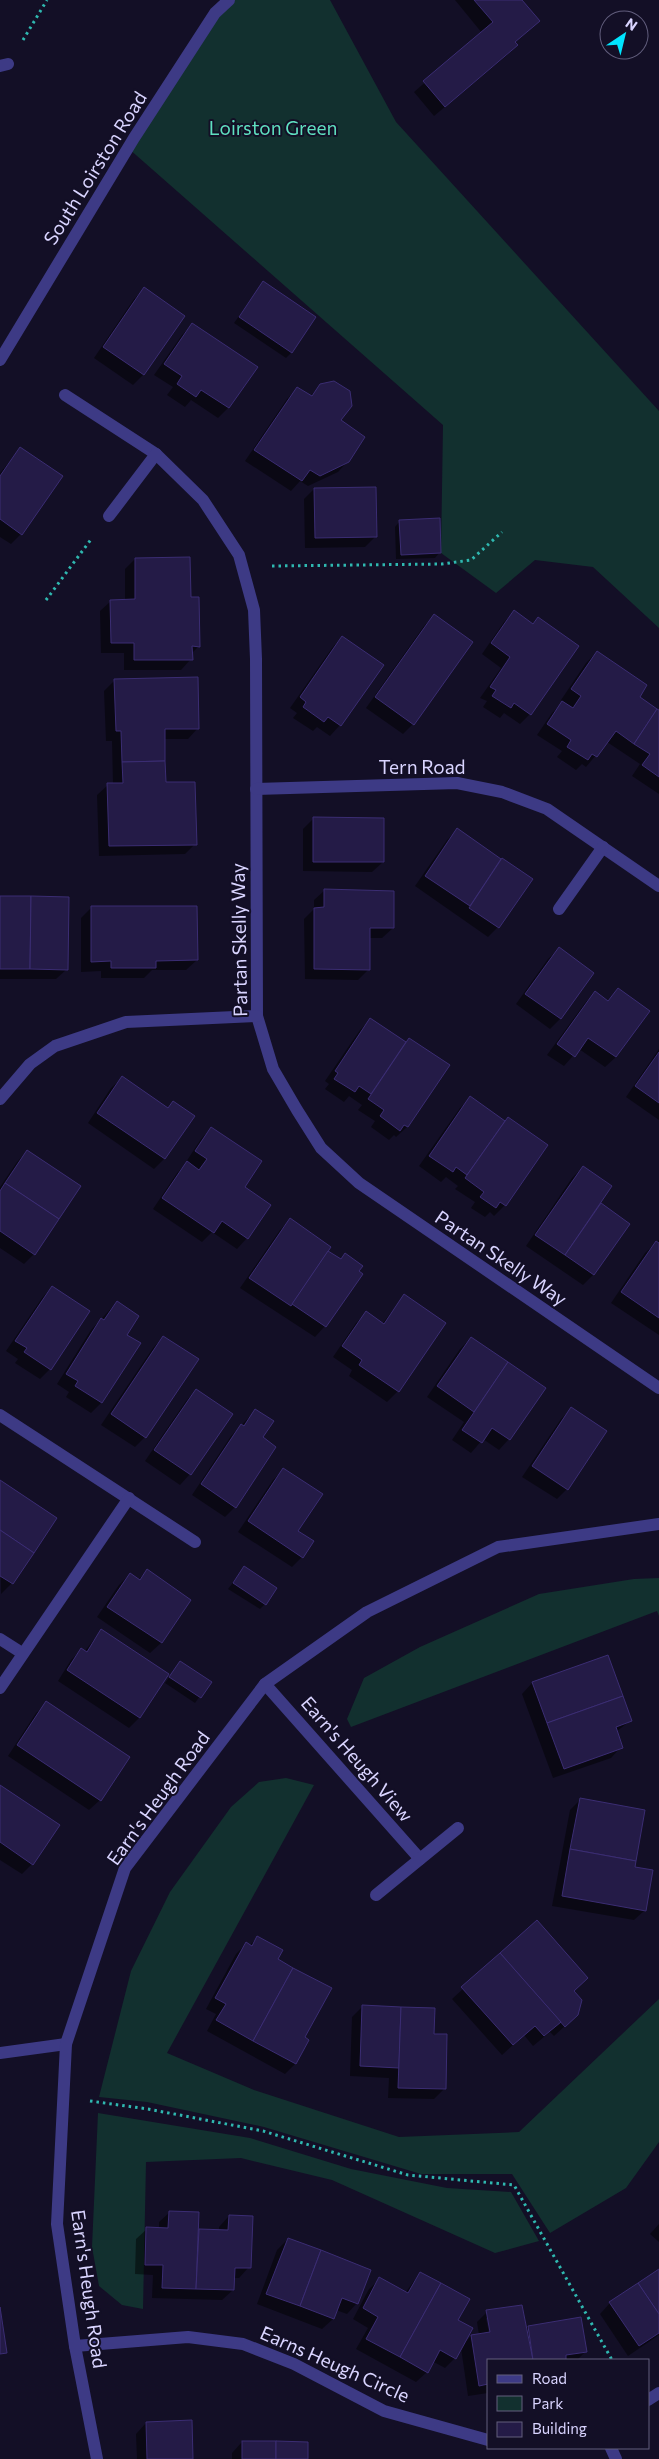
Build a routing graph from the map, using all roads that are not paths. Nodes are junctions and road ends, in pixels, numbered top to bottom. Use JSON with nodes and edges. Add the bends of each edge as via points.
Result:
{"nodes":[{"id":1,"x":229,"y":0,"type":"edge"},
{"id":2,"x":0,"y":360,"type":"edge"},
{"id":3,"x":65,"y":395,"type":"dead end"},
{"id":4,"x":156,"y":454,"type":"junction"},
{"id":5,"x":109,"y":516,"type":"road end"},
{"id":6,"x":256,"y":789,"type":"junction"},
{"id":7,"x":602,"y":847,"type":"junction"},
{"id":8,"x":659,"y":886,"type":"edge"},
{"id":9,"x":559,"y":909,"type":"dead end"},
{"id":10,"x":257,"y":1016,"type":"junction"},
{"id":11,"x":0,"y":1099,"type":"edge"},
{"id":12,"x":659,"y":1388,"type":"edge"},
{"id":13,"x":0,"y":1415,"type":"edge"},
{"id":14,"x":129,"y":1498,"type":"junction"},
{"id":15,"x":659,"y":1524,"type":"edge"},
{"id":16,"x":195,"y":1542,"type":"dead end"},
{"id":17,"x":0,"y":1639,"type":"edge"},
{"id":18,"x":22,"y":1653,"type":"junction"},
{"id":19,"x":265,"y":1684,"type":"junction"},
{"id":20,"x":0,"y":1688,"type":"edge"},
{"id":21,"x":458,"y":1828,"type":"dead end"},
{"id":22,"x":420,"y":1859,"type":"junction"},
{"id":23,"x":376,"y":1895,"type":"dead end"},
{"id":24,"x":66,"y":2044,"type":"junction"},
{"id":25,"x":0,"y":2053,"type":"edge"},
{"id":26,"x":76,"y":2346,"type":"junction"},
{"id":27,"x":487,"y":2440,"type":"edge"},
{"id":28,"x":97,"y":2459,"type":"edge"}],
"edges":[{"from":1,"to":2,"type":"street","name":"South Loirston Road","via":[[215,13],[134,138]]},
{"from":3,"to":4,"type":"street","name":"Partan Skelly Way"},
{"from":4,"to":5,"type":"street"},
{"from":4,"to":6,"type":"street","name":"Partan Skelly Way","via":[[203,500],[239,555],[254,610]]},
{"from":6,"to":7,"type":"street","name":"Tern Road","via":[[457,783],[502,792],[547,809]]},
{"from":6,"to":10,"type":"street","name":"Partan Skelly Way"},
{"from":7,"to":8,"type":"street","name":"Tern Road"},
{"from":7,"to":9,"type":"street"},
{"from":10,"to":11,"type":"street","via":[[126,1022],[55,1046],[30,1064]]},
{"from":10,"to":12,"type":"street","name":"Partan Skelly Way","via":[[273,1070],[327,1154],[359,1183]]},
{"from":13,"to":14,"type":"street"},
{"from":14,"to":16,"type":"street"},
{"from":14,"to":18,"type":"street"},
{"from":15,"to":19,"type":"street","name":"Earn's Heugh Road","via":[[498,1547],[368,1612]]},
{"from":17,"to":18,"type":"street"},
{"from":18,"to":20,"type":"street"},
{"from":19,"to":22,"type":"street","name":"Earn's Heugh View"},
{"from":19,"to":24,"type":"street","name":"Earn's Heugh Road","via":[[125,1868]]},
{"from":21,"to":22,"type":"street"},
{"from":22,"to":23,"type":"street"},
{"from":24,"to":25,"type":"street"},
{"from":24,"to":26,"type":"street","name":"Earn's Heugh Road","via":[[57,2224]]},
{"from":26,"to":27,"type":"street","name":"Earns Heugh Circle","via":[[188,2338],[243,2344],[294,2364],[384,2411]]},
{"from":26,"to":28,"type":"street","name":"Earn's Heugh Road"}]}
